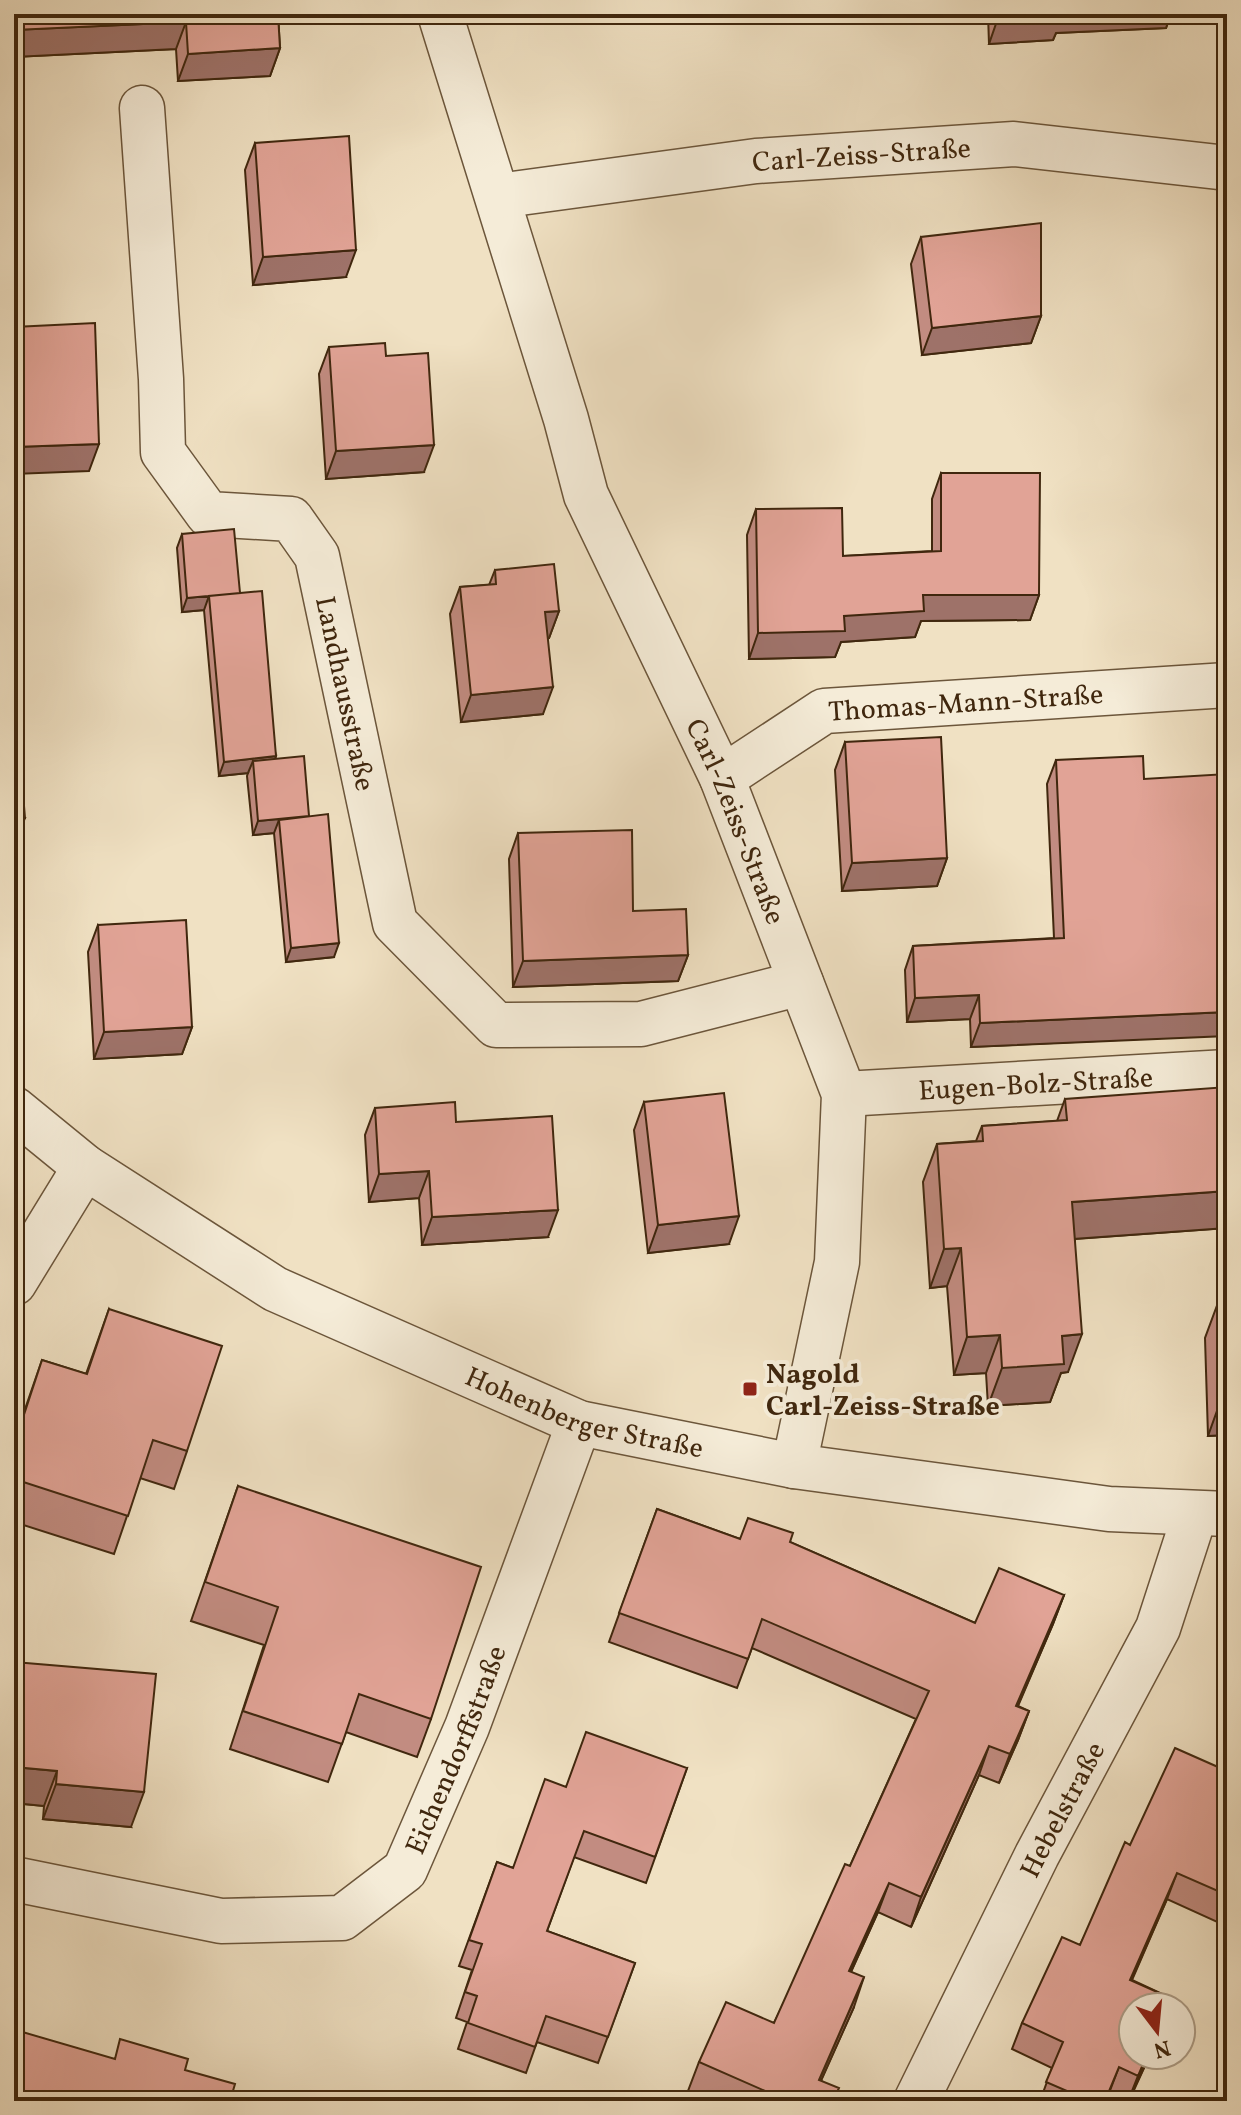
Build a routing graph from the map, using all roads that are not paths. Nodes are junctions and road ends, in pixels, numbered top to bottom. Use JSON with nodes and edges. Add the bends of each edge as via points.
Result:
{"nodes":[{"id":1,"x":440,"y":14,"type":"edge"},
{"id":2,"x":142,"y":108,"type":"dead end"},
{"id":3,"x":1227,"y":168,"type":"edge"},
{"id":4,"x":498,"y":196,"type":"junction"},
{"id":5,"x":1227,"y":685,"type":"edge"},
{"id":6,"x":722,"y":778,"type":"junction"},
{"id":7,"x":801,"y":983,"type":"junction"},
{"id":8,"x":1227,"y":1072,"type":"edge"},
{"id":9,"x":844,"y":1094,"type":"junction"},
{"id":10,"x":14,"y":1109,"type":"edge"},
{"id":11,"x":85,"y":1167,"type":"junction"},
{"id":12,"x":14,"y":1283,"type":"edge"},
{"id":13,"x":579,"y":1423,"type":"junction"},
{"id":14,"x":794,"y":1466,"type":"junction"},
{"id":15,"x":1211,"y":1514,"type":"edge"},
{"id":16,"x":14,"y":1879,"type":"edge"},
{"id":17,"x":916,"y":2101,"type":"edge"}],
"edges":[{"from":1,"to":4,"type":"street","name":"Carl-Zeiss-Straße"},
{"from":2,"to":7,"type":"street","name":"Landhausstraße","via":[[163,452],[208,514],[291,519],[317,556],[395,923],[496,1025],[641,1024]]},
{"from":3,"to":4,"type":"street","name":"Carl-Zeiss-Straße","via":[[1014,144],[756,161]]},
{"from":4,"to":6,"type":"street","name":"Carl-Zeiss-Straße","via":[[586,495]]},
{"from":5,"to":6,"type":"street","name":"Thomas-Mann-Straße","via":[[824,711]]},
{"from":6,"to":7,"type":"street","name":"Carl-Zeiss-Straße"},
{"from":7,"to":9,"type":"street","name":"Carl-Zeiss-Straße"},
{"from":8,"to":9,"type":"street","name":"Eugen-Bolz-Straße"},
{"from":9,"to":14,"type":"street","name":"Carl-Zeiss-Straße","via":[[837,1262]]},
{"from":10,"to":11,"type":"street","name":"Hohenberger Straße"},
{"from":11,"to":12,"type":"street"},
{"from":11,"to":13,"type":"street","name":"Hohenberger Straße","via":[[275,1289]]},
{"from":13,"to":14,"type":"street","name":"Hohenberger Straße"},
{"from":13,"to":16,"type":"street","name":"Eichendorffstraße","via":[[467,1727],[405,1870],[342,1918],[267,1920],[221,1921]]},
{"from":14,"to":15,"type":"street","name":"Hohenberger Straße","via":[[1109,1509]]},
{"from":15,"to":17,"type":"street","name":"Hebelstraße"}]}
